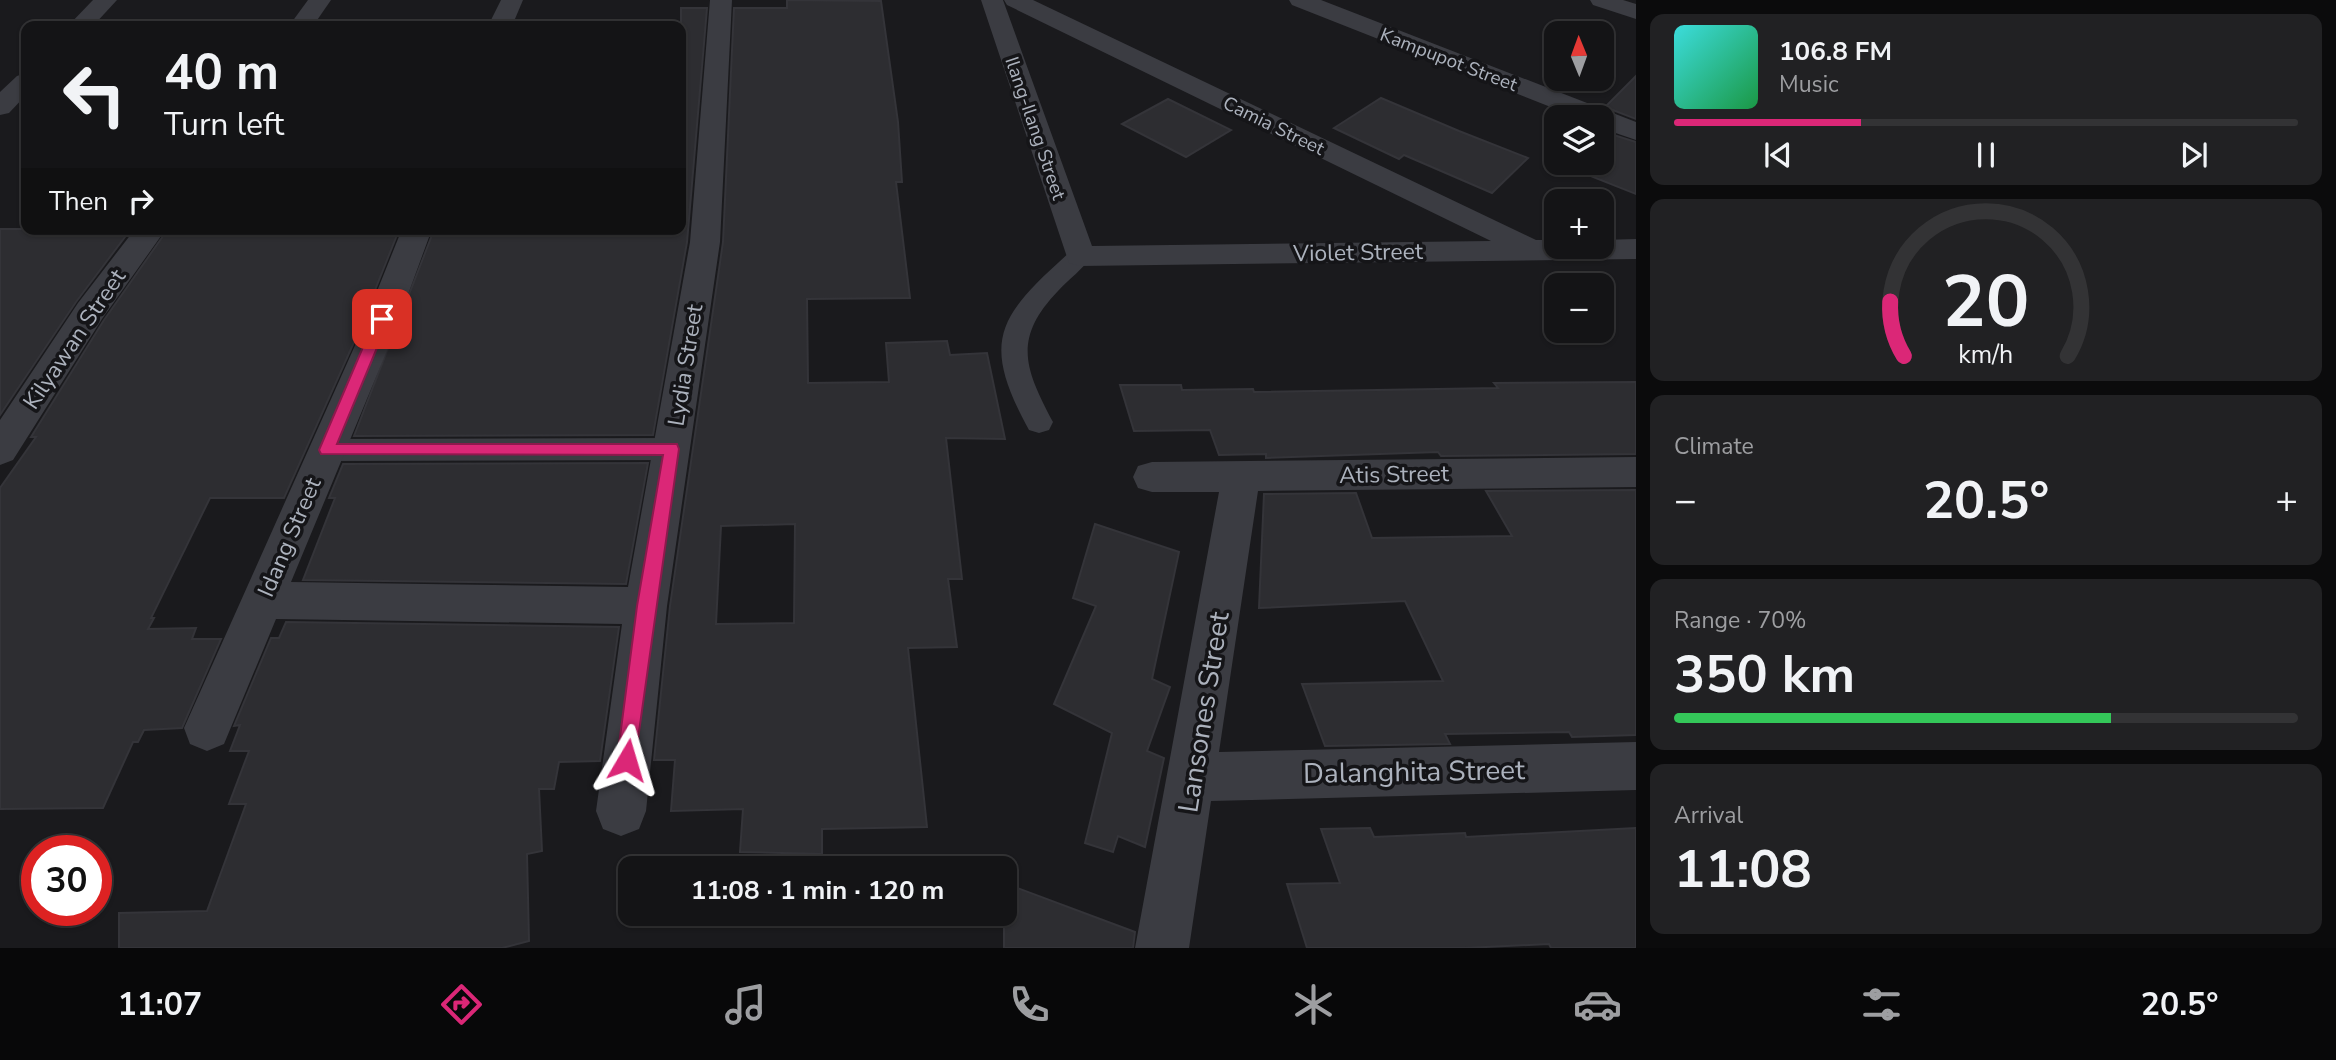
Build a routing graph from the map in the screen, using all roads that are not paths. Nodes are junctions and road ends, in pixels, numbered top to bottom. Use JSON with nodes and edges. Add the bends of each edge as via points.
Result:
{"nodes":[{"id":1,"x":106,"y":0,"type":"edge"},
{"id":2,"x":320,"y":0,"type":"edge"},
{"id":3,"x":512,"y":0,"type":"edge"},
{"id":4,"x":721,"y":0,"type":"edge"},
{"id":5,"x":992,"y":0,"type":"edge"},
{"id":6,"x":1015,"y":0,"type":"edge"},
{"id":7,"x":1300,"y":0,"type":"edge"},
{"id":8,"x":1601,"y":0,"type":"edge"},
{"id":9,"x":1636,"y":12,"type":"edge"},
{"id":10,"x":85,"y":21,"type":"edge"},
{"id":11,"x":304,"y":21,"type":"edge"},
{"id":12,"x":502,"y":21,"type":"edge"},
{"id":13,"x":21,"y":86,"type":"edge"},
{"id":14,"x":1567,"y":105,"type":"edge"},
{"id":15,"x":0,"y":107,"type":"edge"},
{"id":16,"x":1614,"y":123,"type":"edge"},
{"id":17,"x":1636,"y":132,"type":"edge"},
{"id":18,"x":147,"y":235,"type":"edge"},
{"id":19,"x":415,"y":235,"type":"edge"},
{"id":20,"x":1636,"y":249,"type":"edge"},
{"id":21,"x":1532,"y":250,"type":"junction"},
{"id":22,"x":1080,"y":256,"type":"junction"},
{"id":23,"x":1039,"y":422,"type":"dead end"},
{"id":24,"x":672,"y":449,"type":"junction"},
{"id":25,"x":0,"y":450,"type":"edge"},
{"id":26,"x":327,"y":450,"type":"junction"},
{"id":27,"x":1636,"y":472,"type":"edge"},
{"id":28,"x":1241,"y":476,"type":"junction"},
{"id":29,"x":1153,"y":477,"type":"dead end"},
{"id":30,"x":262,"y":600,"type":"junction"},
{"id":31,"x":646,"y":606,"type":"junction"},
{"id":32,"x":208,"y":728,"type":"dead end"},
{"id":33,"x":1636,"y":766,"type":"edge"},
{"id":34,"x":1192,"y":777,"type":"junction"},
{"id":35,"x":621,"y":811,"type":"dead end"},
{"id":36,"x":1162,"y":948,"type":"edge"}],
"edges":[{"from":1,"to":10,"type":"street"},
{"from":2,"to":11,"type":"street"},
{"from":3,"to":12,"type":"street"},
{"from":4,"to":24,"type":"street","name":"Lydia Street","via":[[705,242]]},
{"from":5,"to":22,"type":"street","name":"Ilang-Ilang Street"},
{"from":6,"to":21,"type":"street","name":"Camia Street"},
{"from":7,"to":14,"type":"street","name":"Kampupot Street"},
{"from":8,"to":9,"type":"street"},
{"from":13,"to":15,"type":"street"},
{"from":16,"to":17,"type":"street","name":"Kampupot Street"},
{"from":18,"to":25,"type":"street","name":"Kilyawan Street","via":[[90,311]]},
{"from":19,"to":26,"type":"street","name":"Idang Street"},
{"from":20,"to":21,"type":"street","name":"Violet Street"},
{"from":21,"to":22,"type":"street","name":"Violet Street"},
{"from":22,"to":23,"type":"lane","via":[[1033,300],[1015,331],[1015,371]]},
{"from":24,"to":26,"type":"lane"},
{"from":24,"to":31,"type":"street","name":"Lydia Street"},
{"from":26,"to":30,"type":"street","name":"Idang Street"},
{"from":27,"to":28,"type":"street","name":"Atis Street"},
{"from":28,"to":29,"type":"street","name":"Atis Street"},
{"from":28,"to":34,"type":"street","name":"Lansones Street"},
{"from":30,"to":31,"type":"street"},
{"from":30,"to":32,"type":"street","name":"Idang Street"},
{"from":31,"to":35,"type":"street","name":"Lydia Street"},
{"from":33,"to":34,"type":"street","name":"Dalanghita Street"},
{"from":34,"to":36,"type":"street","name":"Lansones Street"}]}
